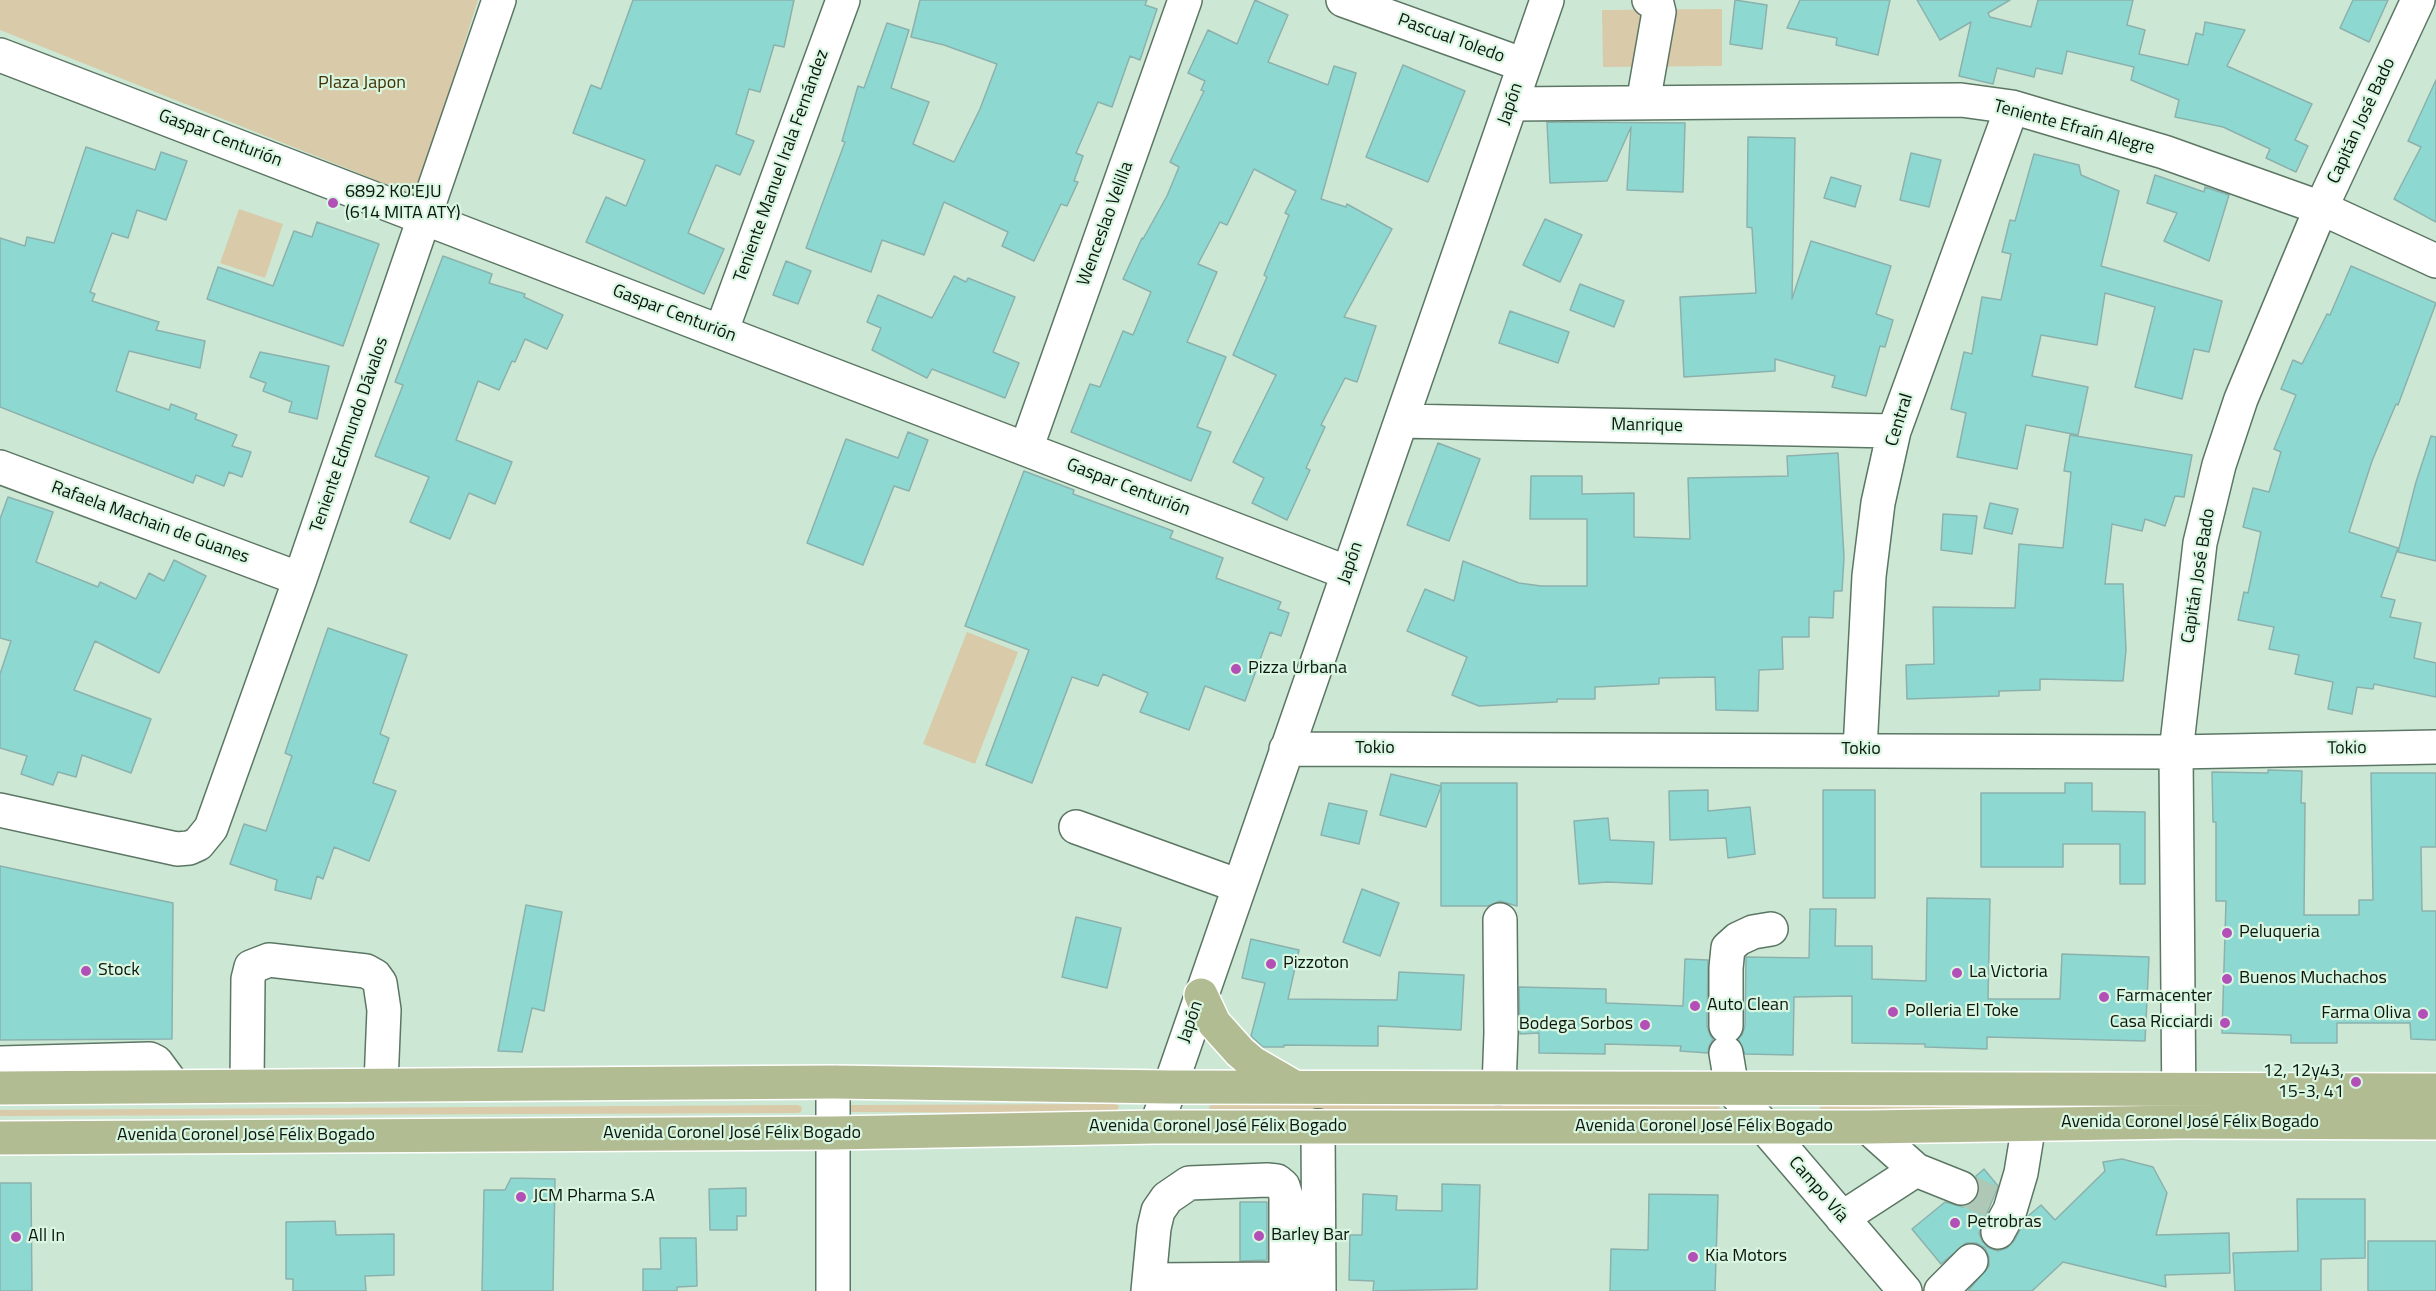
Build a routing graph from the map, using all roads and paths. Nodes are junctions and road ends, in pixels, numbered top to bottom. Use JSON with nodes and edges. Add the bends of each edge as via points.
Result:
{"nodes":[{"id":1,"x":499,"y":0,"type":"edge"},
{"id":2,"x":843,"y":0,"type":"edge"},
{"id":3,"x":1185,"y":0,"type":"edge"},
{"id":4,"x":1343,"y":0,"type":"edge"},
{"id":5,"x":1547,"y":0,"type":"edge"},
{"id":6,"x":1649,"y":0,"type":"edge"},
{"id":7,"x":2418,"y":0,"type":"edge"},
{"id":8,"x":0,"y":55,"type":"edge"},
{"id":9,"x":1524,"y":65,"type":"junction"},
{"id":10,"x":1643,"y":103,"type":"junction"},
{"id":11,"x":1511,"y":104,"type":"junction"},
{"id":12,"x":2012,"y":107,"type":"junction"},
{"id":13,"x":2321,"y":208,"type":"junction"},
{"id":14,"x":424,"y":218,"type":"junction"},
{"id":15,"x":2436,"y":261,"type":"edge"},
{"id":16,"x":721,"y":332,"type":"junction"},
{"id":17,"x":1401,"y":421,"type":"junction"},
{"id":18,"x":1894,"y":431,"type":"junction"},
{"id":19,"x":1026,"y":449,"type":"junction"},
{"id":20,"x":0,"y":467,"type":"edge"},
{"id":21,"x":1348,"y":573,"type":"junction"},
{"id":22,"x":300,"y":579,"type":"junction"},
{"id":23,"x":2436,"y":747,"type":"edge"},
{"id":24,"x":1286,"y":749,"type":"junction"},
{"id":25,"x":1860,"y":750,"type":"junction"},
{"id":26,"x":2176,"y":752,"type":"junction"},
{"id":27,"x":0,"y":810,"type":"edge"},
{"id":28,"x":1076,"y":827,"type":"dead end"},
{"id":29,"x":1239,"y":886,"type":"junction"},
{"id":30,"x":1500,"y":920,"type":"dead end"},
{"id":31,"x":1771,"y":929,"type":"dead end"},
{"id":32,"x":1201,"y":995,"type":"junction"},
{"id":33,"x":0,"y":1063,"type":"edge"},
{"id":34,"x":833,"y":1082,"type":"junction"},
{"id":35,"x":381,"y":1084,"type":"junction"},
{"id":36,"x":173,"y":1085,"type":"junction"},
{"id":37,"x":247,"y":1085,"type":"junction"},
{"id":38,"x":1293,"y":1086,"type":"junction"},
{"id":39,"x":1169,"y":1087,"type":"junction"},
{"id":40,"x":0,"y":1088,"type":"edge"},
{"id":41,"x":1499,"y":1088,"type":"junction"},
{"id":42,"x":2178,"y":1088,"type":"junction"},
{"id":43,"x":1732,"y":1089,"type":"junction"},
{"id":44,"x":2436,"y":1090,"type":"edge"},
{"id":45,"x":2179,"y":1122,"type":"junction"},
{"id":46,"x":2436,"y":1123,"type":"edge"},
{"id":47,"x":2029,"y":1124,"type":"junction"},
{"id":48,"x":1318,"y":1126,"type":"junction"},
{"id":49,"x":1156,"y":1127,"type":"junction"},
{"id":50,"x":1764,"y":1127,"type":"junction"},
{"id":51,"x":1868,"y":1127,"type":"junction"},
{"id":52,"x":833,"y":1133,"type":"junction"},
{"id":53,"x":0,"y":1138,"type":"edge"},
{"id":54,"x":1916,"y":1170,"type":"junction"},
{"id":55,"x":1961,"y":1188,"type":"tunnel mouth"},
{"id":56,"x":2002,"y":1216,"type":"dead end"},
{"id":57,"x":1842,"y":1218,"type":"junction"},
{"id":58,"x":1971,"y":1261,"type":"dead end"},
{"id":59,"x":1149,"y":1285,"type":"edge"},
{"id":60,"x":1286,"y":1285,"type":"edge"},
{"id":61,"x":833,"y":1291,"type":"edge"},
{"id":62,"x":1319,"y":1291,"type":"edge"},
{"id":63,"x":1905,"y":1291,"type":"edge"},
{"id":64,"x":1941,"y":1291,"type":"edge"}],
"edges":[{"from":1,"to":14,"type":"street","name":"Teniente Edmundo Dávalos"},
{"from":2,"to":16,"type":"street","name":"Teniente Manuel Irala Fernández"},
{"from":3,"to":19,"type":"street","name":"Wenceslao Velilla"},
{"from":4,"to":9,"type":"street","name":"Pascual Toledo"},
{"from":5,"to":9,"type":"street","name":"Japón"},
{"from":6,"to":10,"type":"street","via":[[1657,4],[1659,12]]},
{"from":7,"to":13,"type":"street","name":"Capitán José Bado"},
{"from":8,"to":14,"type":"street","name":"Gaspar Centurión"},
{"from":9,"to":11,"type":"street","name":"Japón"},
{"from":10,"to":11,"type":"street","name":"Teniente Efraín Alegre"},
{"from":10,"to":12,"type":"street","name":"Teniente Efraín Alegre","via":[[1961,100]]},
{"from":11,"to":17,"type":"street","name":"Japón"},
{"from":12,"to":13,"type":"street","name":"Teniente Efraín Alegre","via":[[2164,153]]},
{"from":12,"to":18,"type":"street","name":"Central"},
{"from":13,"to":15,"type":"street","name":"Teniente Efraín Alegre"},
{"from":13,"to":26,"type":"street","name":"Capitán José Bado","via":[[2241,399],[2219,465],[2200,543]]},
{"from":14,"to":16,"type":"street","name":"Gaspar Centurión"},
{"from":14,"to":22,"type":"street","name":"Teniente Edmundo Dávalos"},
{"from":16,"to":19,"type":"street","name":"Gaspar Centurión"},
{"from":17,"to":18,"type":"street","name":"Manrique"},
{"from":17,"to":21,"type":"street","name":"Japón"},
{"from":18,"to":25,"type":"street","name":"Central","via":[[1878,503],[1869,576]]},
{"from":19,"to":21,"type":"street","name":"Gaspar Centurión"},
{"from":20,"to":22,"type":"street","name":"Rafaela Machain de Guanes"},
{"from":21,"to":24,"type":"street","name":"Japón"},
{"from":22,"to":27,"type":"street","name":"Teniente Edmundo Dávalos","via":[[211,828],[198,844],[177,849]]},
{"from":23,"to":26,"type":"street","name":"Tokio"},
{"from":24,"to":25,"type":"street","name":"Tokio"},
{"from":24,"to":29,"type":"street","name":"Japón"},
{"from":25,"to":26,"type":"street","name":"Tokio"},
{"from":26,"to":42,"type":"street","name":"Capitán José Bado"},
{"from":28,"to":29,"type":"street"},
{"from":29,"to":32,"type":"street","name":"Japón"},
{"from":30,"to":41,"type":"street"},
{"from":31,"to":43,"type":"street","via":[[1753,932],[1728,948],[1726,1040]]},
{"from":32,"to":38,"type":"main road","via":[[1214,1023],[1240,1052]]},
{"from":32,"to":39,"type":"street","name":"Japón"},
{"from":33,"to":36,"type":"street","via":[[150,1059]]},
{"from":34,"to":35,"type":"main road","name":"Avenida Coronel José Félix Bogado"},
{"from":34,"to":39,"type":"main road","name":"Avenida Coronel José Félix Bogado"},
{"from":34,"to":52,"type":"street"},
{"from":35,"to":37,"type":"main road","name":"Avenida Coronel José Félix Bogado"},
{"from":35,"to":37,"type":"street","via":[[384,1010],[380,983],[375,976],[366,971],[269,960],[251,967],[248,979]]},
{"from":36,"to":37,"type":"main road","name":"Avenida Coronel José Félix Bogado"},
{"from":36,"to":40,"type":"main road","name":"Avenida Coronel José Félix Bogado"},
{"from":38,"to":39,"type":"main road","name":"Avenida Coronel José Félix Bogado"},
{"from":38,"to":41,"type":"main road","name":"Avenida Coronel José Félix Bogado"},
{"from":39,"to":49,"type":"street","name":"Japón"},
{"from":41,"to":43,"type":"main road","name":"Avenida Coronel José Félix Bogado"},
{"from":42,"to":43,"type":"main road","name":"Avenida Coronel José Félix Bogado"},
{"from":42,"to":44,"type":"main road","name":"Avenida Coronel José Félix Bogado"},
{"from":42,"to":45,"type":"street","name":"Capitán José Bado"},
{"from":43,"to":50,"type":"street","name":"Campo Vía"},
{"from":45,"to":46,"type":"main road","name":"Avenida Coronel José Félix Bogado"},
{"from":45,"to":47,"type":"main road","name":"Avenida Coronel José Félix Bogado"},
{"from":47,"to":51,"type":"main road","name":"Avenida Coronel José Félix Bogado"},
{"from":47,"to":56,"type":"street","via":[[2021,1173]]},
{"from":48,"to":49,"type":"main road","name":"Avenida Coronel José Félix Bogado"},
{"from":48,"to":50,"type":"main road","name":"Avenida Coronel José Félix Bogado"},
{"from":48,"to":62,"type":"street"},
{"from":49,"to":52,"type":"main road","name":"Avenida Coronel José Félix Bogado"},
{"from":50,"to":51,"type":"main road","name":"Avenida Coronel José Félix Bogado"},
{"from":50,"to":57,"type":"street","name":"Campo Vía"},
{"from":51,"to":54,"type":"street"},
{"from":52,"to":53,"type":"main road","name":"Avenida Coronel José Félix Bogado"},
{"from":52,"to":61,"type":"street"},
{"from":54,"to":55,"type":"street"},
{"from":54,"to":57,"type":"street"},
{"from":57,"to":63,"type":"street","name":"Campo Vía"},
{"from":58,"to":64,"type":"street"},
{"from":59,"to":60,"type":"street"},
{"from":59,"to":60,"type":"street","via":[[1154,1228],[1158,1211],[1167,1198],[1189,1183],[1233,1180],[1276,1181],[1283,1186]]}]}
